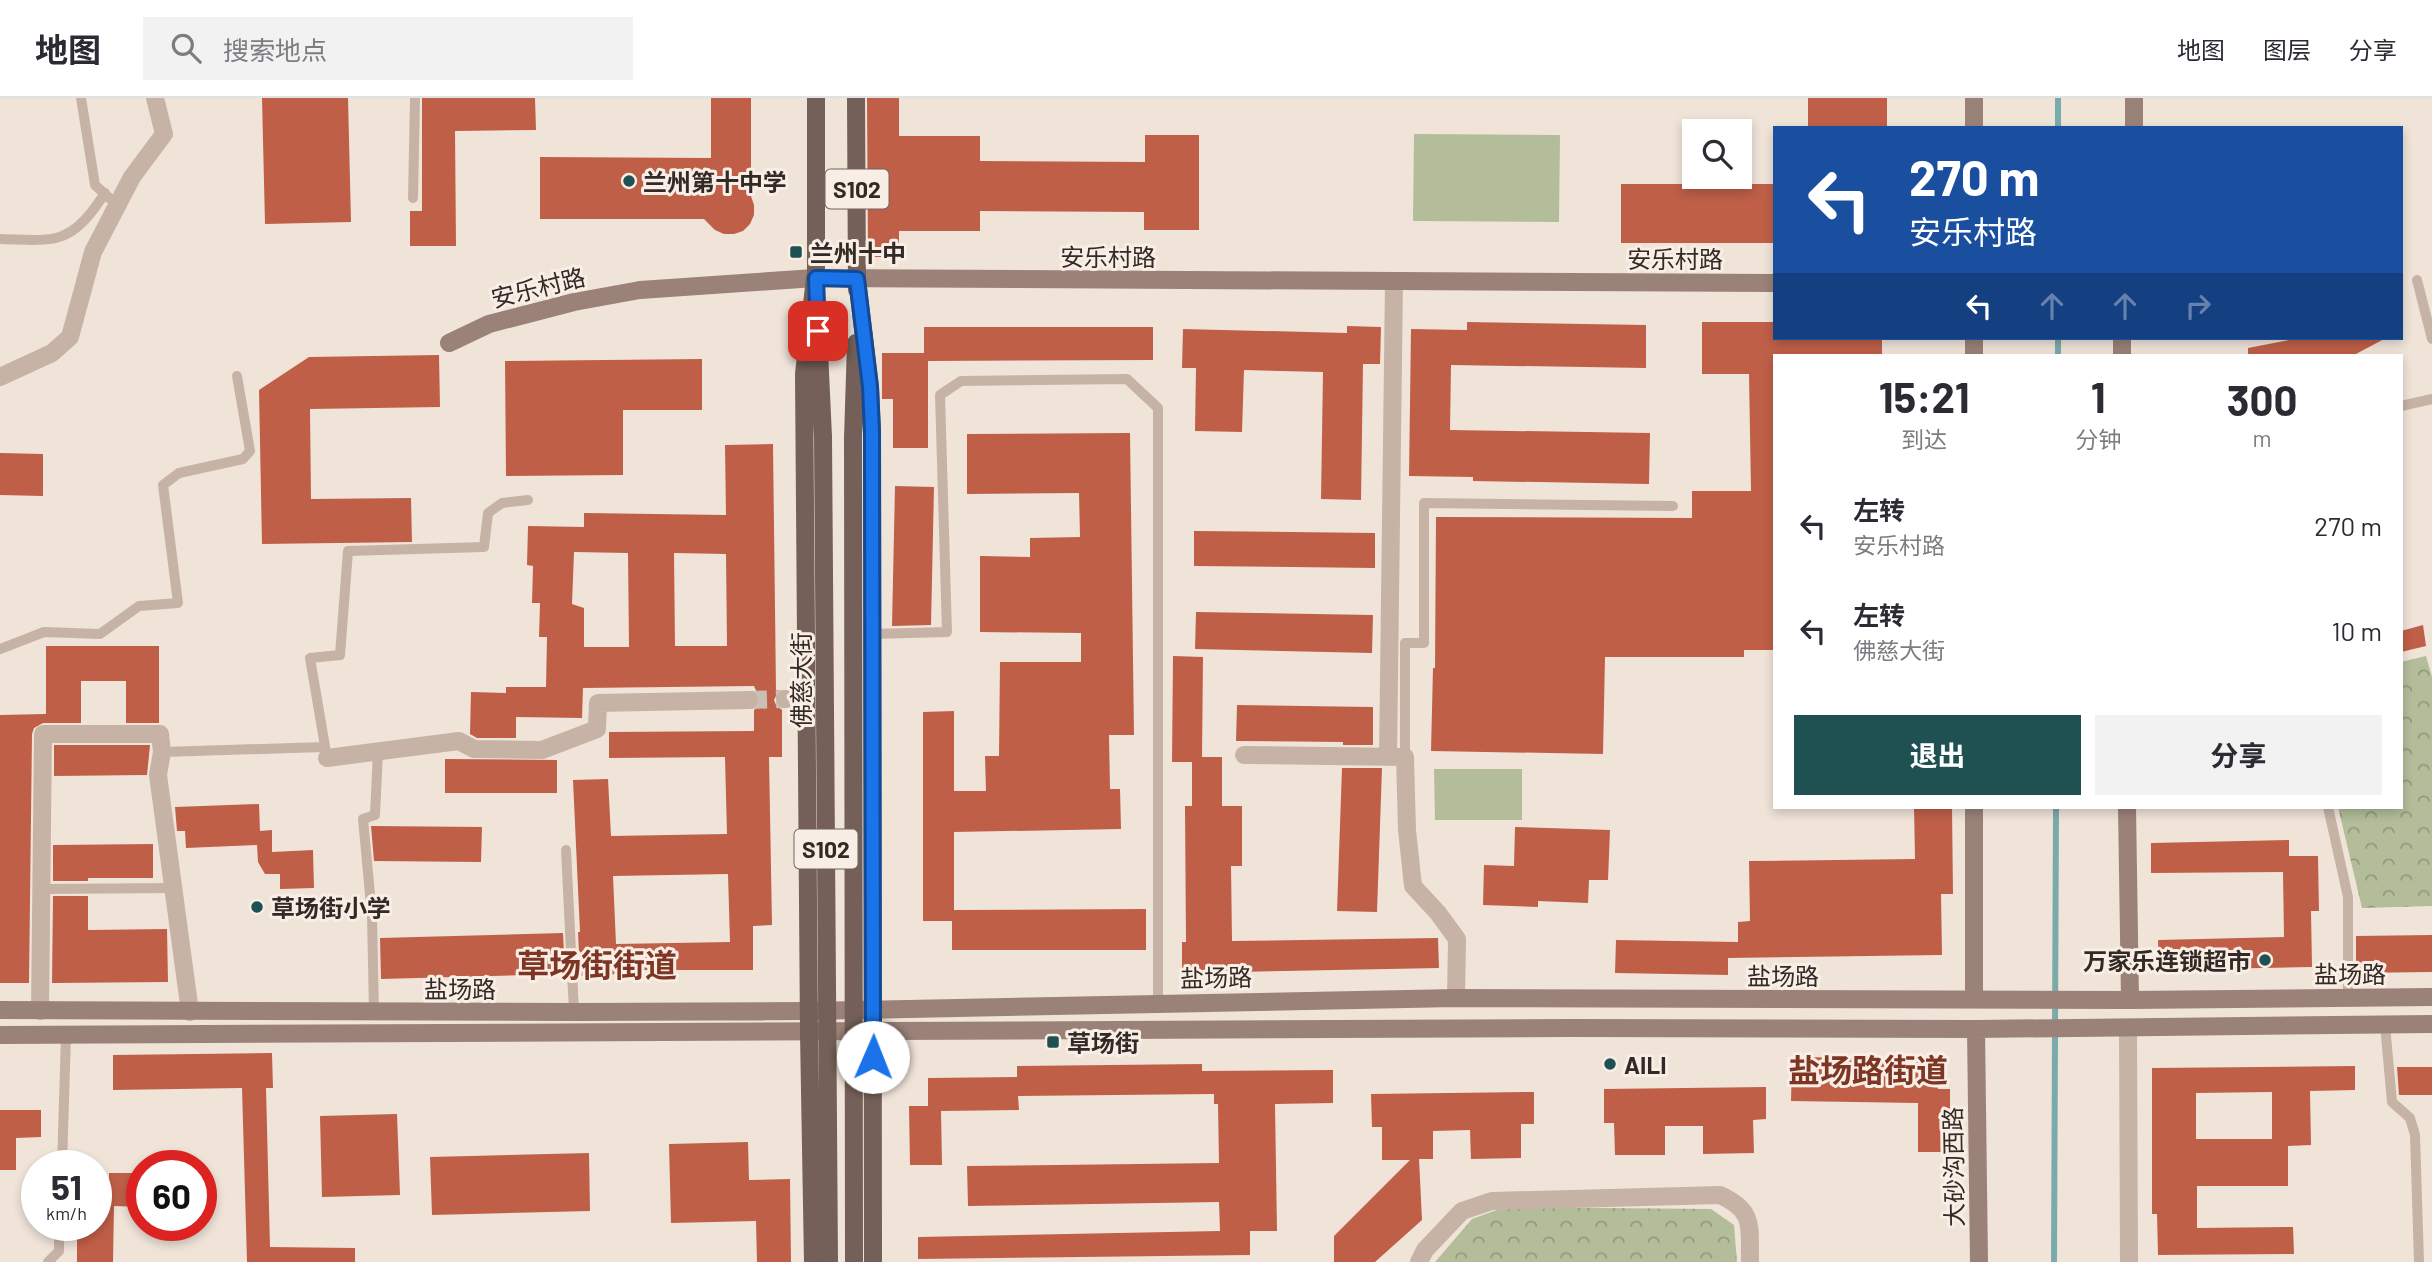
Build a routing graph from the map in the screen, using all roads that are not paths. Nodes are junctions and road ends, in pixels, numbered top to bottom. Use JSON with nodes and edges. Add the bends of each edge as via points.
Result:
{"nodes":[{"id":1,"x":81,"y":98,"type":"edge"},
{"id":2,"x":155,"y":98,"type":"edge"},
{"id":3,"x":415,"y":98,"type":"edge"},
{"id":4,"x":816,"y":98,"type":"edge"},
{"id":5,"x":856,"y":98,"type":"edge"},
{"id":6,"x":1974,"y":98,"type":"edge"},
{"id":7,"x":2134,"y":98,"type":"edge"},
{"id":8,"x":1974,"y":126,"type":"edge"},
{"id":9,"x":2134,"y":126,"type":"edge"},
{"id":10,"x":413,"y":198,"type":"dead end"},
{"id":11,"x":111,"y":199,"type":"junction"},
{"id":12,"x":0,"y":239,"type":"edge"},
{"id":13,"x":816,"y":278,"type":"junction"},
{"id":14,"x":857,"y":279,"type":"junction"},
{"id":15,"x":2417,"y":280,"type":"dead end"},
{"id":16,"x":1394,"y":282,"type":"junction"},
{"id":17,"x":1773,"y":283,"type":"edge"},
{"id":18,"x":2432,"y":339,"type":"edge"},
{"id":19,"x":449,"y":343,"type":"dead end"},
{"id":20,"x":237,"y":376,"type":"dead end"},
{"id":21,"x":0,"y":377,"type":"edge"},
{"id":22,"x":2432,"y":399,"type":"edge"},
{"id":23,"x":2403,"y":406,"type":"edge"},
{"id":24,"x":528,"y":500,"type":"dead end"},
{"id":25,"x":1673,"y":506,"type":"dead end"},
{"id":26,"x":873,"y":634,"type":"junction"},
{"id":27,"x":0,"y":649,"type":"edge"},
{"id":28,"x":785,"y":699,"type":"tunnel mouth"},
{"id":29,"x":805,"y":699,"type":"junction"},
{"id":30,"x":749,"y":700,"type":"tunnel mouth"},
{"id":31,"x":378,"y":751,"type":"junction"},
{"id":32,"x":162,"y":752,"type":"junction"},
{"id":33,"x":326,"y":753,"type":"junction"},
{"id":34,"x":1244,"y":755,"type":"dead end"},
{"id":35,"x":1397,"y":757,"type":"junction"},
{"id":36,"x":1974,"y":809,"type":"edge"},
{"id":37,"x":2127,"y":809,"type":"edge"},
{"id":38,"x":2328,"y":809,"type":"edge"},
{"id":39,"x":566,"y":850,"type":"dead end"},
{"id":40,"x":174,"y":888,"type":"junction"},
{"id":41,"x":40,"y":889,"type":"junction"},
{"id":42,"x":2348,"y":997,"type":"junction"},
{"id":43,"x":2432,"y":997,"type":"edge"},
{"id":44,"x":1457,"y":998,"type":"junction"},
{"id":45,"x":1974,"y":999,"type":"junction"},
{"id":46,"x":2130,"y":1000,"type":"junction"},
{"id":47,"x":1157,"y":1003,"type":"junction"},
{"id":48,"x":873,"y":1009,"type":"junction"},
{"id":49,"x":0,"y":1010,"type":"edge"},
{"id":50,"x":40,"y":1010,"type":"junction"},
{"id":51,"x":809,"y":1011,"type":"junction"},
{"id":52,"x":190,"y":1012,"type":"junction"},
{"id":53,"x":374,"y":1012,"type":"junction"},
{"id":54,"x":574,"y":1012,"type":"junction"},
{"id":55,"x":2432,"y":1024,"type":"edge"},
{"id":56,"x":2385,"y":1025,"type":"junction"},
{"id":57,"x":2128,"y":1028,"type":"junction"},
{"id":58,"x":1976,"y":1029,"type":"junction"},
{"id":59,"x":873,"y":1032,"type":"junction"},
{"id":60,"x":809,"y":1033,"type":"junction"},
{"id":61,"x":0,"y":1035,"type":"edge"},
{"id":62,"x":66,"y":1035,"type":"junction"},
{"id":63,"x":62,"y":1150,"type":"edge"},
{"id":64,"x":59,"y":1241,"type":"edge"},
{"id":65,"x":48,"y":1262,"type":"edge"},
{"id":66,"x":813,"y":1262,"type":"edge"},
{"id":67,"x":829,"y":1262,"type":"edge"},
{"id":68,"x":854,"y":1262,"type":"edge"},
{"id":69,"x":873,"y":1262,"type":"edge"},
{"id":70,"x":1419,"y":1262,"type":"edge"},
{"id":71,"x":1750,"y":1262,"type":"edge"},
{"id":72,"x":1979,"y":1262,"type":"edge"},
{"id":73,"x":2129,"y":1262,"type":"edge"},
{"id":74,"x":2419,"y":1262,"type":"edge"}],
"edges":[{"from":1,"to":11,"type":"lane","via":[[95,185]]},
{"from":2,"to":11,"type":"street","via":[[164,134]]},
{"from":3,"to":10,"type":"lane"},
{"from":4,"to":13,"type":"main road","name":"佛慈大街","number":"S102"},
{"from":5,"to":14,"type":"main road","number":"S102"},
{"from":6,"to":8,"type":"main road"},
{"from":7,"to":9,"type":"main road"},
{"from":11,"to":12,"type":"lane","via":[[57,238]]},
{"from":11,"to":21,"type":"street","via":[[71,337],[52,353]]},
{"from":13,"to":14,"type":"main road","name":"安乐村路"},
{"from":13,"to":19,"type":"main road","name":"安乐村路","via":[[640,290],[489,324]]},
{"from":13,"to":29,"type":"main road","via":[[804,374]]},
{"from":13,"to":67,"type":"main road","name":"佛慈大街","number":"S102","bridge":true,"via":[[823,437]]},
{"from":14,"to":16,"type":"main road","name":"安乐村路"},
{"from":14,"to":26,"type":"main road","via":[[870,387]]},
{"from":14,"to":68,"type":"main road","number":"S102","bridge":true,"via":[[853,438]]},
{"from":15,"to":18,"type":"lane"},
{"from":16,"to":17,"type":"main road","name":"安乐村路"},
{"from":16,"to":35,"type":"street"},
{"from":20,"to":27,"type":"lane","via":[[250,451],[243,459],[179,474],[163,485],[178,604],[139,606],[100,634],[44,632]]},
{"from":22,"to":23,"type":"lane"},
{"from":24,"to":33,"type":"lane","via":[[502,503],[488,513],[484,547],[348,551],[340,655],[310,658]]},
{"from":25,"to":35,"type":"lane","via":[[1424,503],[1424,643],[1405,643]]},
{"from":26,"to":47,"type":"lane","via":[[947,632],[940,395],[961,381],[1127,379],[1158,408]]},
{"from":26,"to":48,"type":"main road"},
{"from":28,"to":29,"type":"street"},
{"from":29,"to":51,"type":"main road"},
{"from":30,"to":31,"type":"street","via":[[598,703],[597,729],[542,750],[474,749],[459,741]]},
{"from":31,"to":33,"type":"street"},
{"from":31,"to":53,"type":"lane","via":[[375,814],[363,819]]},
{"from":32,"to":33,"type":"lane"},
{"from":32,"to":40,"type":"street","via":[[158,775]]},
{"from":32,"to":41,"type":"street","via":[[160,734],[43,734]]},
{"from":34,"to":35,"type":"street"},
{"from":35,"to":44,"type":"street","via":[[1413,886],[1457,939]]},
{"from":36,"to":45,"type":"main road"},
{"from":37,"to":46,"type":"main road"},
{"from":38,"to":42,"type":"lane","via":[[2348,897]]},
{"from":39,"to":54,"type":"lane"},
{"from":40,"to":41,"type":"lane"},
{"from":40,"to":52,"type":"street"},
{"from":41,"to":50,"type":"street"},
{"from":42,"to":43,"type":"main road","name":"盐场路"},
{"from":42,"to":46,"type":"main road","name":"盐场路"},
{"from":44,"to":45,"type":"main road","name":"盐场路"},
{"from":44,"to":47,"type":"main road","name":"盐场路"},
{"from":45,"to":46,"type":"main road","name":"盐场路"},
{"from":47,"to":48,"type":"main road","name":"盐场路"},
{"from":48,"to":51,"type":"main road","name":"盐场路"},
{"from":48,"to":59,"type":"main road"},
{"from":49,"to":50,"type":"main road","name":"盐场路"},
{"from":50,"to":52,"type":"main road","name":"盐场路"},
{"from":51,"to":54,"type":"main road","name":"盐场路"},
{"from":51,"to":60,"type":"main road"},
{"from":52,"to":53,"type":"main road","name":"盐场路"},
{"from":53,"to":54,"type":"main road","name":"盐场路"},
{"from":55,"to":56,"type":"main road","name":"盐场路"},
{"from":56,"to":57,"type":"main road","name":"盐场路"},
{"from":56,"to":74,"type":"lane","via":[[2392,1102],[2410,1118],[2415,1135]]},
{"from":57,"to":58,"type":"main road","name":"盐场路"},
{"from":57,"to":73,"type":"street"},
{"from":58,"to":59,"type":"main road","name":"盐场路"},
{"from":58,"to":72,"type":"main road","name":"大砂沟西路"},
{"from":59,"to":60,"type":"main road","name":"盐场路"},
{"from":59,"to":69,"type":"main road"},
{"from":60,"to":62,"type":"main road","name":"盐场路"},
{"from":60,"to":66,"type":"main road"},
{"from":61,"to":62,"type":"main road","name":"盐场路"},
{"from":62,"to":63,"type":"lane"},
{"from":64,"to":65,"type":"lane","via":[[59,1251]]},
{"from":70,"to":71,"type":"street","via":[[1462,1211],[1492,1201],[1720,1195],[1738,1203],[1749,1220]]}]}
